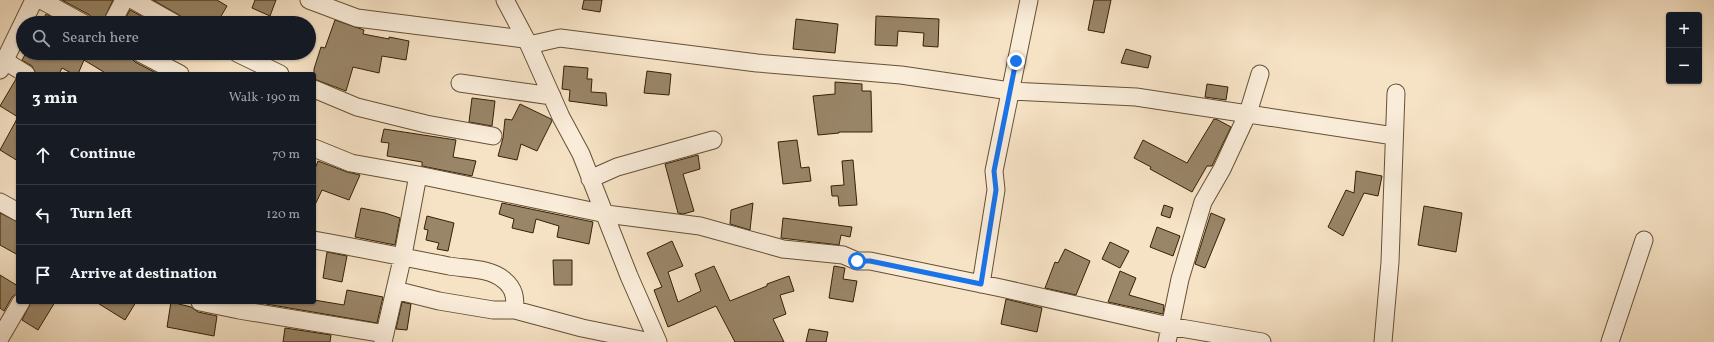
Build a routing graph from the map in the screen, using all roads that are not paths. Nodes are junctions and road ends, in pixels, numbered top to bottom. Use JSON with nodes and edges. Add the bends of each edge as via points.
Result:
{"nodes":[{"id":1,"x":34,"y":0,"type":"edge"},
{"id":2,"x":40,"y":0,"type":"edge"},
{"id":3,"x":124,"y":0,"type":"edge"},
{"id":4,"x":133,"y":0,"type":"edge"},
{"id":5,"x":309,"y":0,"type":"edge"},
{"id":6,"x":505,"y":0,"type":"edge"},
{"id":7,"x":1029,"y":0,"type":"edge"},
{"id":8,"x":341,"y":6,"type":"edge"},
{"id":9,"x":26,"y":16,"type":"edge"},
{"id":10,"x":70,"y":16,"type":"edge"},
{"id":11,"x":116,"y":16,"type":"edge"},
{"id":12,"x":162,"y":16,"type":"edge"},
{"id":13,"x":16,"y":37,"type":"edge"},
{"id":14,"x":527,"y":42,"type":"junction"},
{"id":15,"x":153,"y":60,"type":"edge"},
{"id":16,"x":251,"y":60,"type":"edge"},
{"id":17,"x":2,"y":66,"type":"edge"},
{"id":18,"x":20,"y":72,"type":"edge"},
{"id":19,"x":176,"y":72,"type":"edge"},
{"id":20,"x":276,"y":72,"type":"edge"},
{"id":21,"x":1260,"y":74,"type":"dead end"},
{"id":22,"x":460,"y":83,"type":"dead end"},
{"id":23,"x":316,"y":90,"type":"edge"},
{"id":24,"x":1010,"y":91,"type":"junction"},
{"id":25,"x":1396,"y":93,"type":"dead end"},
{"id":26,"x":552,"y":96,"type":"junction"},
{"id":27,"x":1248,"y":113,"type":"junction"},
{"id":28,"x":493,"y":136,"type":"dead end"},
{"id":29,"x":1394,"y":136,"type":"junction"},
{"id":30,"x":713,"y":140,"type":"dead end"},
{"id":31,"x":316,"y":149,"type":"edge"},
{"id":32,"x":418,"y":175,"type":"junction"},
{"id":33,"x":590,"y":179,"type":"junction"},
{"id":34,"x":0,"y":202,"type":"edge"},
{"id":35,"x":16,"y":211,"type":"edge"},
{"id":36,"x":606,"y":214,"type":"junction"},
{"id":37,"x":316,"y":240,"type":"edge"},
{"id":38,"x":1644,"y":240,"type":"dead end"},
{"id":39,"x":403,"y":256,"type":"junction"},
{"id":40,"x":981,"y":284,"type":"junction"},
{"id":41,"x":395,"y":290,"type":"junction"},
{"id":42,"x":20,"y":304,"type":"edge"},
{"id":43,"x":210,"y":304,"type":"edge"},
{"id":44,"x":515,"y":310,"type":"junction"},
{"id":45,"x":1168,"y":334,"type":"edge"},
{"id":46,"x":0,"y":338,"type":"edge"},
{"id":47,"x":384,"y":338,"type":"edge"},
{"id":48,"x":651,"y":342,"type":"edge"},
{"id":49,"x":658,"y":342,"type":"edge"},
{"id":50,"x":1262,"y":342,"type":"edge"},
{"id":51,"x":1383,"y":342,"type":"edge"},
{"id":52,"x":1610,"y":342,"type":"edge"}],
"edges":[{"from":1,"to":9,"type":"street"},
{"from":2,"to":10,"type":"street"},
{"from":3,"to":11,"type":"street"},
{"from":4,"to":12,"type":"street"},
{"from":5,"to":8,"type":"street"},
{"from":6,"to":14,"type":"street"},
{"from":7,"to":24,"type":"street"},
{"from":8,"to":14,"type":"street","via":[[356,18]]},
{"from":13,"to":17,"type":"street"},
{"from":14,"to":24,"type":"street","via":[[560,38],[757,63],[901,75]]},
{"from":14,"to":26,"type":"street"},
{"from":15,"to":19,"type":"street"},
{"from":16,"to":20,"type":"street"},
{"from":17,"to":18,"type":"street"},
{"from":21,"to":27,"type":"street"},
{"from":22,"to":26,"type":"street"},
{"from":23,"to":28,"type":"street","via":[[357,107],[426,124]]},
{"from":24,"to":27,"type":"street","via":[[1136,97]]},
{"from":24,"to":40,"type":"street","via":[[994,171],[996,190]]},
{"from":25,"to":29,"type":"street"},
{"from":26,"to":33,"type":"street","via":[[581,154]]},
{"from":27,"to":29,"type":"street"},
{"from":27,"to":45,"type":"street","via":[[1222,169],[1203,202],[1180,279]]},
{"from":29,"to":51,"type":"street","via":[[1390,262]]},
{"from":30,"to":33,"type":"street","via":[[617,167]]},
{"from":31,"to":32,"type":"street","via":[[351,163]]},
{"from":32,"to":36,"type":"street"},
{"from":32,"to":39,"type":"street"},
{"from":33,"to":36,"type":"street"},
{"from":34,"to":35,"type":"street"},
{"from":36,"to":40,"type":"street","via":[[700,226],[783,249],[843,255],[857,261],[870,261]]},
{"from":36,"to":49,"type":"street","via":[[629,276]]},
{"from":37,"to":39,"type":"street"},
{"from":38,"to":52,"type":"street"},
{"from":39,"to":41,"type":"street"},
{"from":39,"to":44,"type":"street","via":[[473,268],[504,279],[514,293]]},
{"from":40,"to":45,"type":"street"},
{"from":41,"to":44,"type":"street","via":[[486,309]]},
{"from":41,"to":47,"type":"street"},
{"from":42,"to":46,"type":"street"},
{"from":43,"to":47,"type":"street"},
{"from":44,"to":48,"type":"street","via":[[582,328]]},
{"from":45,"to":50,"type":"street"}]}
